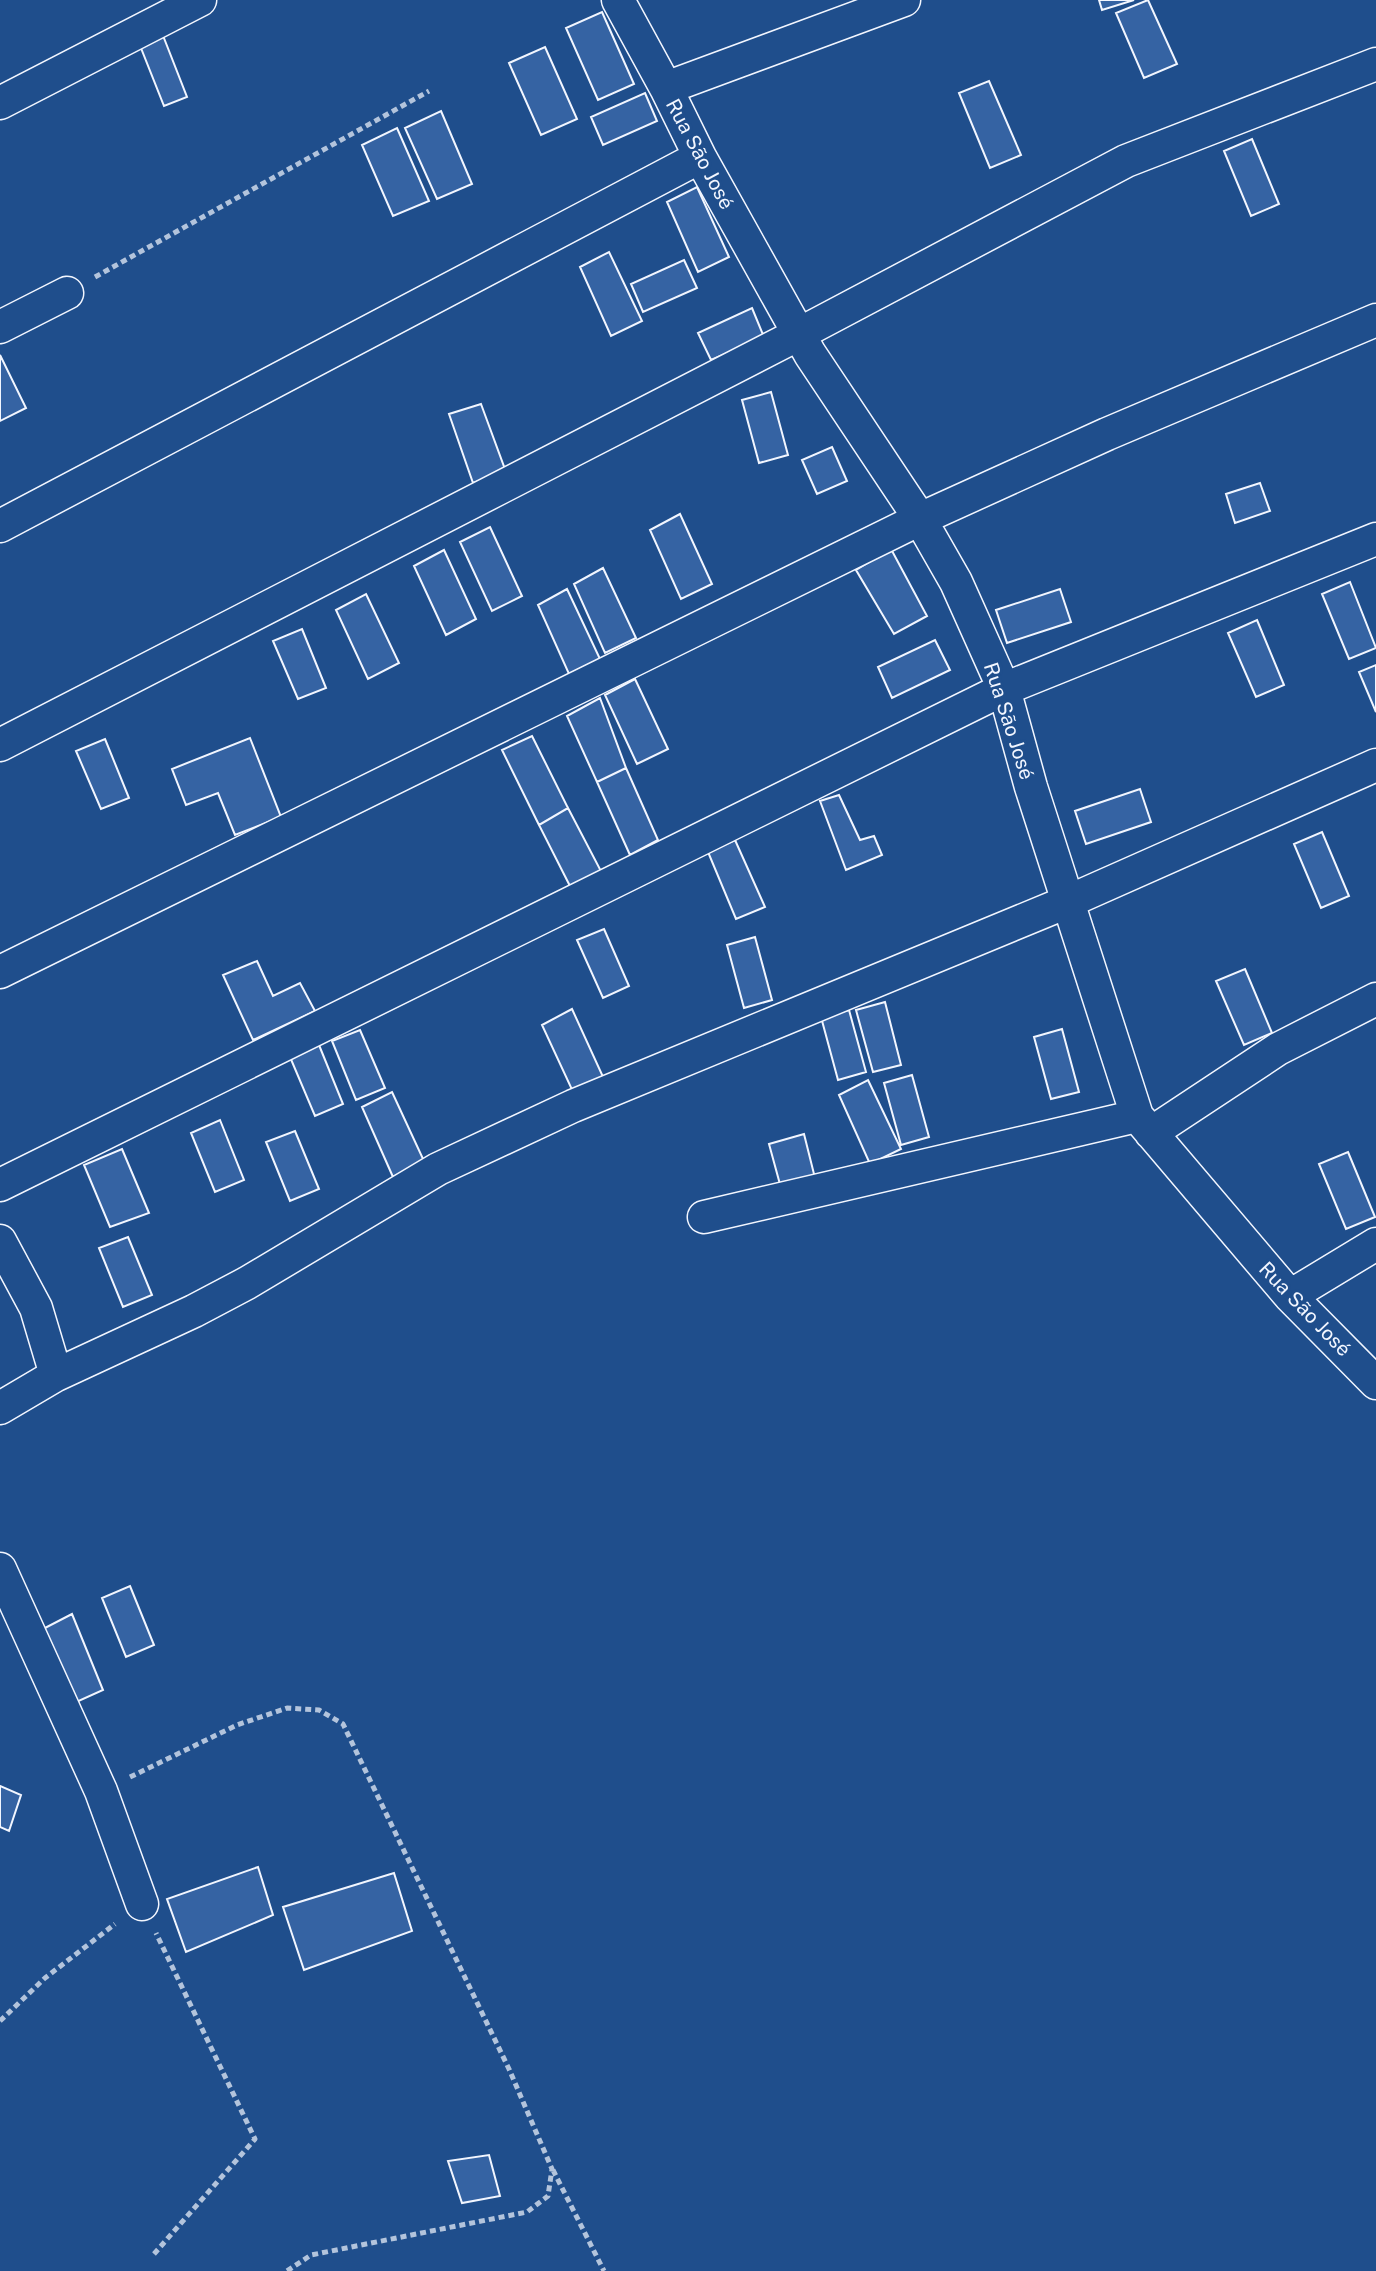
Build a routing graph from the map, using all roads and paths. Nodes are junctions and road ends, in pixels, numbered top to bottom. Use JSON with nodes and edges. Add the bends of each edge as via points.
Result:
{"nodes":[{"id":1,"x":200,"y":0,"type":"edge"},
{"id":2,"x":618,"y":0,"type":"edge"},
{"id":3,"x":904,"y":0,"type":"edge"},
{"id":4,"x":1376,"y":64,"type":"edge"},
{"id":5,"x":666,"y":88,"type":"junction"},
{"id":6,"x":429,"y":91,"type":"dead end"},
{"id":7,"x":0,"y":103,"type":"edge"},
{"id":8,"x":700,"y":157,"type":"junction"},
{"id":9,"x":67,"y":293,"type":"joint"},
{"id":10,"x":1376,"y":320,"type":"edge"},
{"id":11,"x":0,"y":327,"type":"edge"},
{"id":12,"x":799,"y":334,"type":"junction"},
{"id":13,"x":920,"y":519,"type":"junction"},
{"id":14,"x":0,"y":526,"type":"edge"},
{"id":15,"x":1376,"y":539,"type":"edge"},
{"id":16,"x":1004,"y":689,"type":"junction"},
{"id":17,"x":0,"y":745,"type":"edge"},
{"id":18,"x":1376,"y":765,"type":"edge"},
{"id":19,"x":1067,"y":902,"type":"junction"},
{"id":20,"x":0,"y":972,"type":"edge"},
{"id":21,"x":1376,"y":999,"type":"edge"},
{"id":22,"x":1144,"y":1124,"type":"junction"},
{"id":23,"x":0,"y":1185,"type":"edge"},
{"id":24,"x":704,"y":1217,"type":"dead end"},
{"id":25,"x":0,"y":1241,"type":"edge"},
{"id":26,"x":1376,"y":1244,"type":"edge"},
{"id":27,"x":1290,"y":1296,"type":"junction"},
{"id":28,"x":56,"y":1375,"type":"junction"},
{"id":29,"x":1376,"y":1383,"type":"edge"},
{"id":30,"x":0,"y":1408,"type":"edge"},
{"id":31,"x":0,"y":1569,"type":"edge"},
{"id":32,"x":101,"y":1791,"type":"junction"},
{"id":33,"x":142,"y":1904,"type":"junction"},
{"id":34,"x":0,"y":2021,"type":"edge"},
{"id":35,"x":552,"y":2169,"type":"junction"},
{"id":36,"x":154,"y":2254,"type":"dead end"},
{"id":37,"x":287,"y":2271,"type":"edge"},
{"id":38,"x":604,"y":2271,"type":"edge"}],
"edges":[{"from":1,"to":7,"type":"street"},
{"from":2,"to":5,"type":"street","name":"Rua São José"},
{"from":3,"to":5,"type":"street"},
{"from":4,"to":12,"type":"street","via":[[1126,161]]},
{"from":5,"to":8,"type":"street","name":"Rua São José"},
{"from":6,"to":9,"type":"path"},
{"from":8,"to":12,"type":"street","name":"Rua São José"},
{"from":8,"to":14,"type":"street"},
{"from":9,"to":11,"type":"street"},
{"from":10,"to":13,"type":"street"},
{"from":12,"to":13,"type":"street","name":"Rua São José"},
{"from":12,"to":17,"type":"street"},
{"from":13,"to":16,"type":"street","name":"Rua São José","via":[[956,582]]},
{"from":13,"to":20,"type":"street"},
{"from":15,"to":16,"type":"street"},
{"from":16,"to":19,"type":"street","name":"Rua São José"},
{"from":16,"to":23,"type":"street"},
{"from":18,"to":19,"type":"street"},
{"from":19,"to":22,"type":"street","name":"Rua São José"},
{"from":19,"to":28,"type":"street","via":[[438,1169],[208,1304]]},
{"from":21,"to":22,"type":"street"},
{"from":22,"to":24,"type":"street"},
{"from":22,"to":27,"type":"street","name":"Rua São José"},
{"from":25,"to":28,"type":"street","via":[[36,1308]]},
{"from":26,"to":27,"type":"street"},
{"from":27,"to":29,"type":"street","name":"Rua São José"},
{"from":28,"to":30,"type":"street"},
{"from":31,"to":32,"type":"street"},
{"from":32,"to":33,"type":"street"},
{"from":32,"to":35,"type":"path","via":[[237,1725],[287,1708],[319,1710],[343,1724]]},
{"from":33,"to":34,"type":"path","via":[[45,1978]]},
{"from":33,"to":36,"type":"path","via":[[255,2139]]},
{"from":35,"to":37,"type":"path","via":[[548,2196],[527,2212],[311,2255]]},
{"from":35,"to":38,"type":"path"}]}
